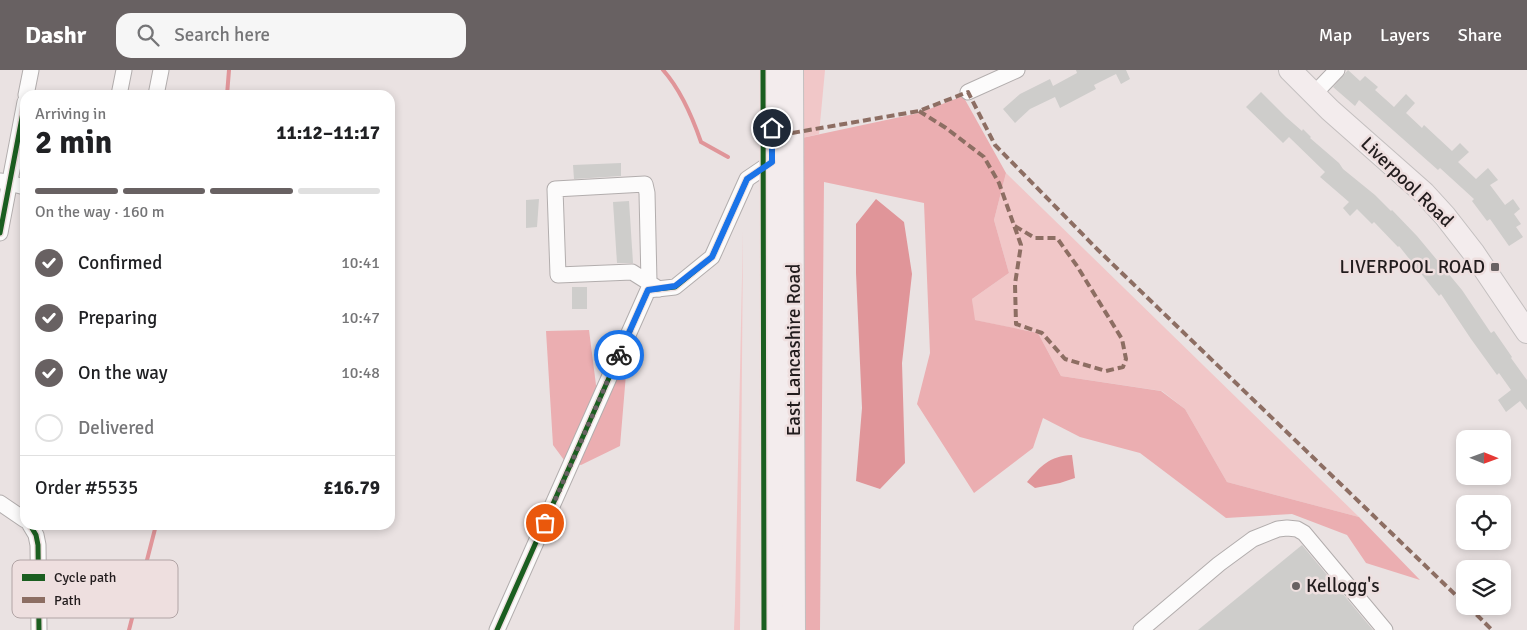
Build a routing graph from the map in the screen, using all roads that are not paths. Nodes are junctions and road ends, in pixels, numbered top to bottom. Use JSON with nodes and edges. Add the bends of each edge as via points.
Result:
{"nodes":[{"id":1,"x":31,"y":70,"type":"edge"},
{"id":2,"x":124,"y":70,"type":"edge"},
{"id":3,"x":161,"y":70,"type":"edge"},
{"id":4,"x":773,"y":70,"type":"edge"},
{"id":5,"x":792,"y":70,"type":"edge"},
{"id":6,"x":1017,"y":70,"type":"edge"},
{"id":7,"x":1290,"y":70,"type":"edge"},
{"id":8,"x":1337,"y":70,"type":"edge"},
{"id":9,"x":27,"y":90,"type":"edge"},
{"id":10,"x":120,"y":90,"type":"edge"},
{"id":11,"x":157,"y":90,"type":"edge"},
{"id":12,"x":968,"y":92,"type":"dead end"},
{"id":13,"x":1314,"y":94,"type":"junction"},
{"id":14,"x":20,"y":122,"type":"edge"},
{"id":15,"x":779,"y":152,"type":"junction"},
{"id":16,"x":5,"y":182,"type":"edge"},
{"id":17,"x":20,"y":186,"type":"edge"},
{"id":18,"x":0,"y":233,"type":"edge"},
{"id":19,"x":654,"y":286,"type":"junction"},
{"id":20,"x":1527,"y":332,"type":"edge"},
{"id":21,"x":0,"y":503,"type":"edge"},
{"id":22,"x":20,"y":517,"type":"edge"},
{"id":23,"x":33,"y":530,"type":"edge"},
{"id":24,"x":38,"y":560,"type":"edge"},
{"id":25,"x":497,"y":630,"type":"edge"},
{"id":26,"x":774,"y":630,"type":"edge"},
{"id":27,"x":794,"y":630,"type":"edge"},
{"id":28,"x":1140,"y":630,"type":"edge"},
{"id":29,"x":1385,"y":630,"type":"edge"}],
"edges":[{"from":1,"to":9,"type":"street"},
{"from":2,"to":10,"type":"street"},
{"from":3,"to":11,"type":"street"},
{"from":4,"to":15,"type":"highway","name":"East Lancashire Road"},
{"from":5,"to":15,"type":"highway","name":"East Lancashire Road"},
{"from":6,"to":12,"type":"street"},
{"from":7,"to":13,"type":"highway","name":"Liverpool Road"},
{"from":8,"to":13,"type":"street"},
{"from":13,"to":20,"type":"highway","name":"Liverpool Road","via":[[1424,193],[1445,216]]},
{"from":14,"to":16,"type":"street"},
{"from":15,"to":19,"type":"street","via":[[747,179],[712,257],[675,286]]},
{"from":15,"to":26,"type":"highway","name":"East Lancashire Road"},
{"from":15,"to":27,"type":"highway","name":"East Lancashire Road"},
{"from":16,"to":17,"type":"street"},
{"from":16,"to":18,"type":"street"},
{"from":19,"to":19,"type":"street","via":[[632,272],[558,275],[555,189],[645,184]]},
{"from":19,"to":25,"type":"street","via":[[648,290]]},
{"from":21,"to":22,"type":"street"},
{"from":23,"to":24,"type":"street"},
{"from":28,"to":29,"type":"street","via":[[1238,549],[1268,532],[1287,528],[1304,533]]}]}
